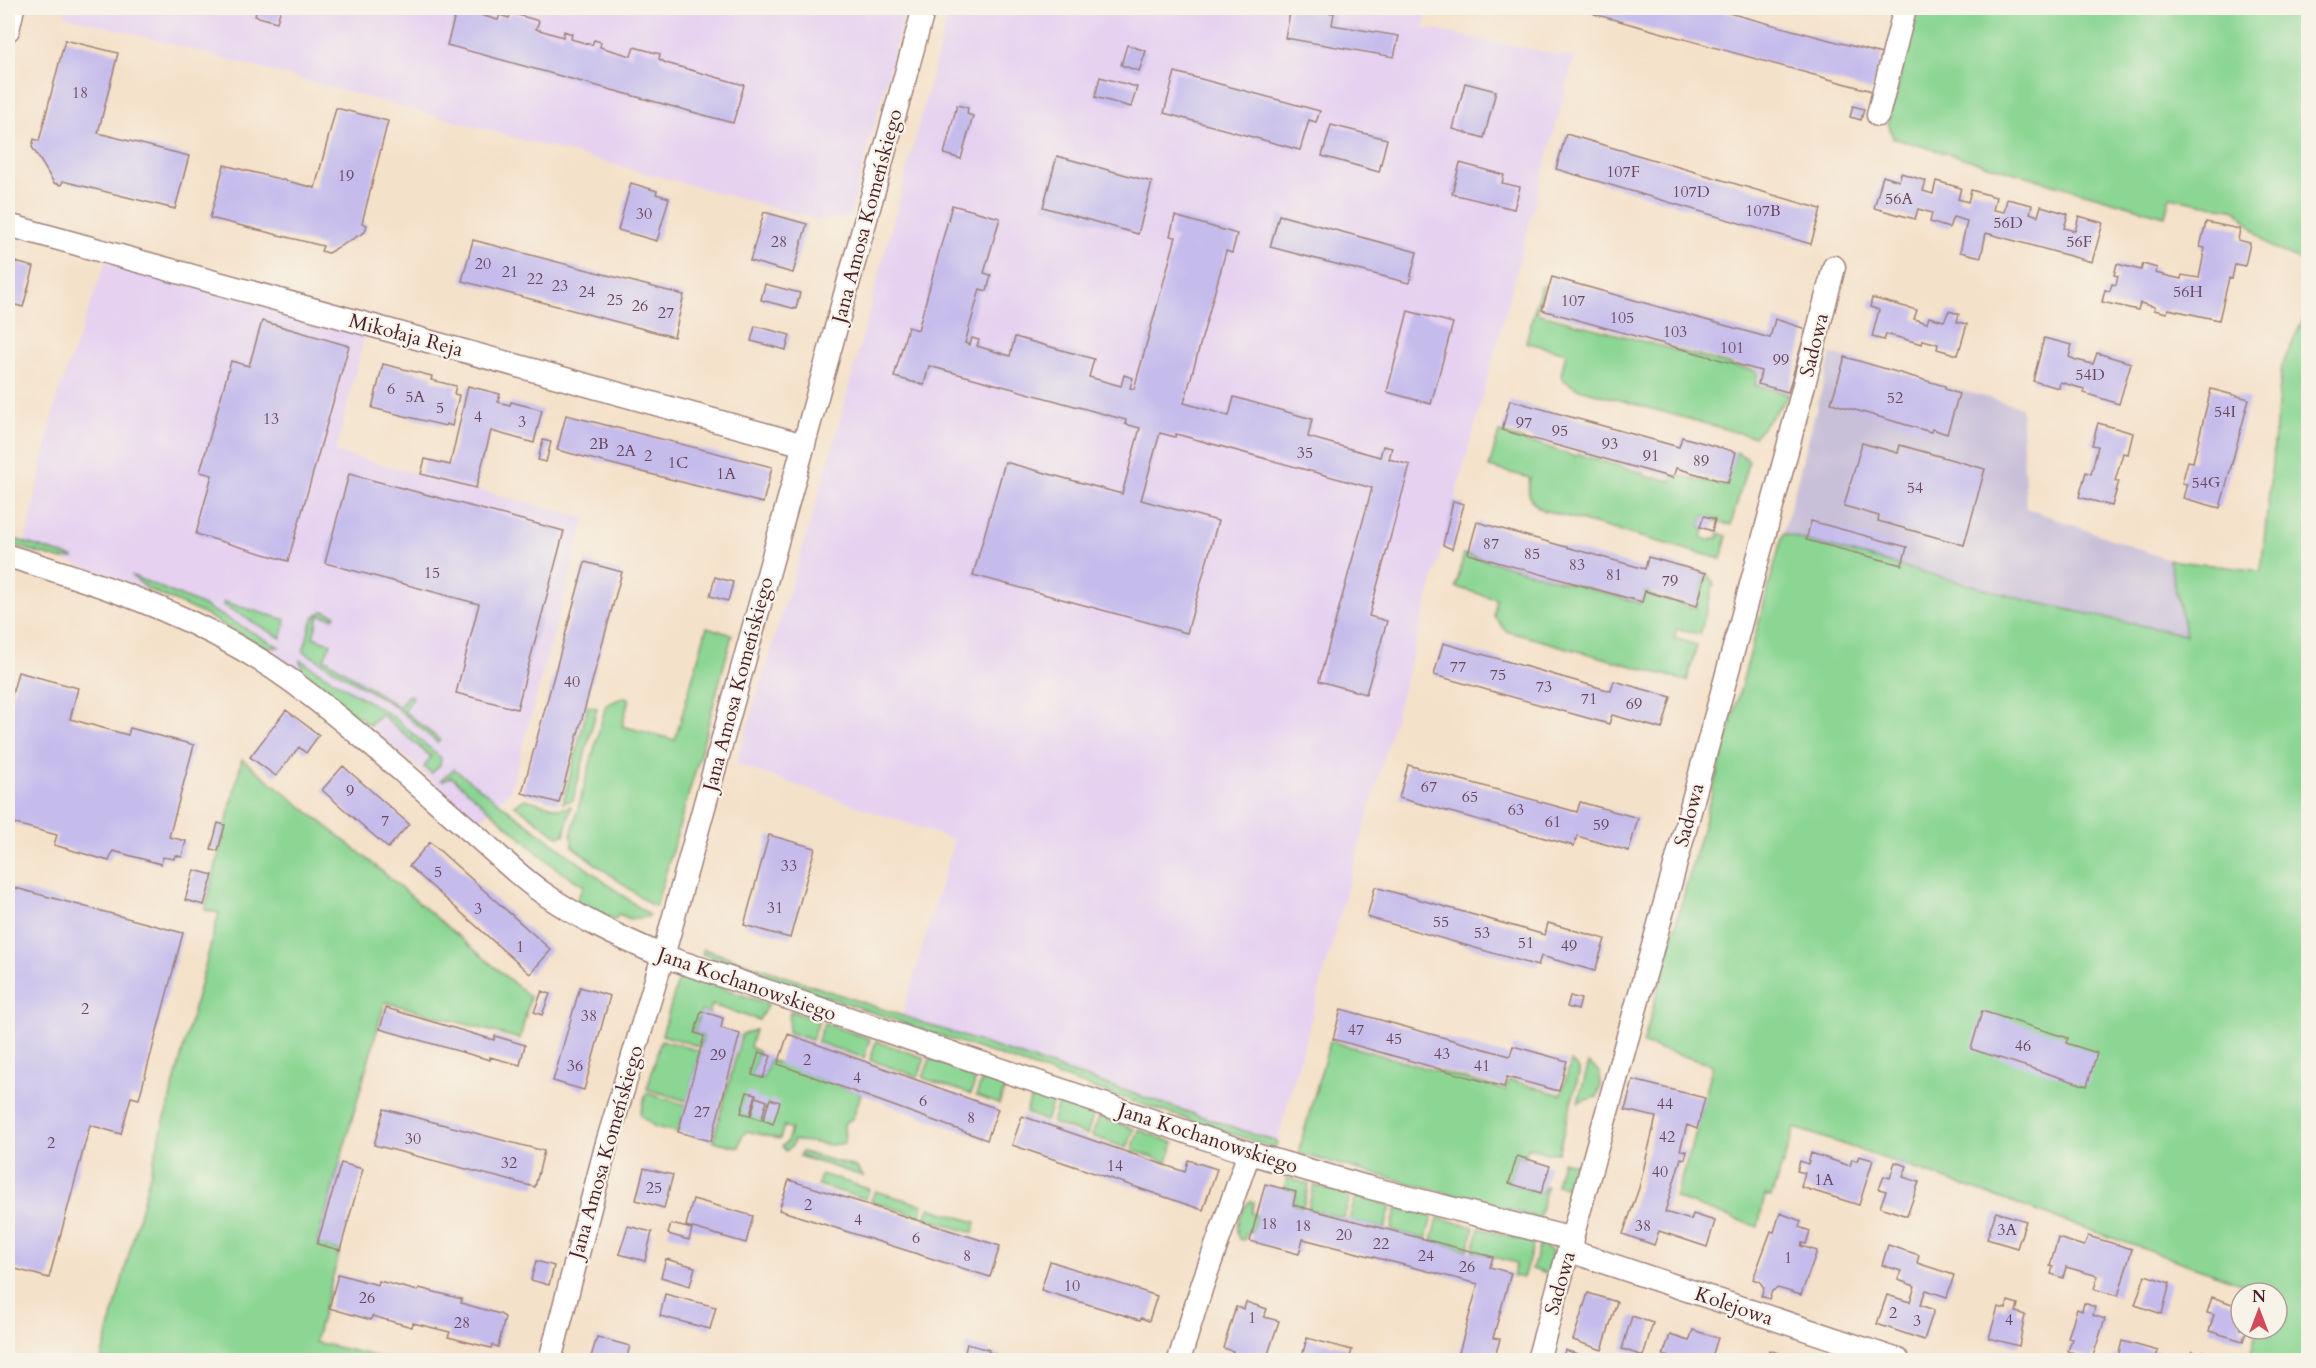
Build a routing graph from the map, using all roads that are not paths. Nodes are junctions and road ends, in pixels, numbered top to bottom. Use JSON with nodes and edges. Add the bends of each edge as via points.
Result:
{"nodes":[{"id":1,"x":13,"y":8,"type":"edge"},
{"id":2,"x":924,"y":8,"type":"edge"},
{"id":3,"x":1905,"y":8,"type":"edge"},
{"id":4,"x":8,"y":30,"type":"edge"},
{"id":5,"x":1878,"y":115,"type":"dead end"},
{"id":6,"x":8,"y":225,"type":"edge"},
{"id":7,"x":1834,"y":267,"type":"dead end"},
{"id":8,"x":804,"y":445,"type":"junction"},
{"id":9,"x":8,"y":556,"type":"edge"},
{"id":10,"x":663,"y":956,"type":"junction"},
{"id":11,"x":1249,"y":1153,"type":"junction"},
{"id":12,"x":1571,"y":1245,"type":"junction"},
{"id":13,"x":1892,"y":1359,"type":"edge"},
{"id":14,"x":549,"y":1360,"type":"edge"},
{"id":15,"x":1179,"y":1360,"type":"edge"},
{"id":16,"x":1538,"y":1360,"type":"edge"}],
"edges":[{"from":1,"to":4,"type":"street"},
{"from":2,"to":8,"type":"street","name":"Jana Amosa Komeńskiego"},
{"from":3,"to":5,"type":"street"},
{"from":6,"to":8,"type":"street","name":"Mikołaja Reja"},
{"from":7,"to":12,"type":"street","name":"Sadowa"},
{"from":8,"to":10,"type":"street","name":"Jana Amosa Komeńskiego"},
{"from":9,"to":10,"type":"street","name":"Jana Kochanowskiego","via":[[148,602],[234,644],[292,681],[357,733],[541,892],[591,924]]},
{"from":10,"to":11,"type":"street","name":"Jana Kochanowskiego"},
{"from":10,"to":14,"type":"street","name":"Jana Amosa Komeńskiego","via":[[606,1143]]},
{"from":11,"to":12,"type":"street","name":"Jana Kochanowskiego"},
{"from":11,"to":15,"type":"street"},
{"from":12,"to":13,"type":"street","name":"Kolejowa"},
{"from":12,"to":16,"type":"street","name":"Sadowa"}]}
